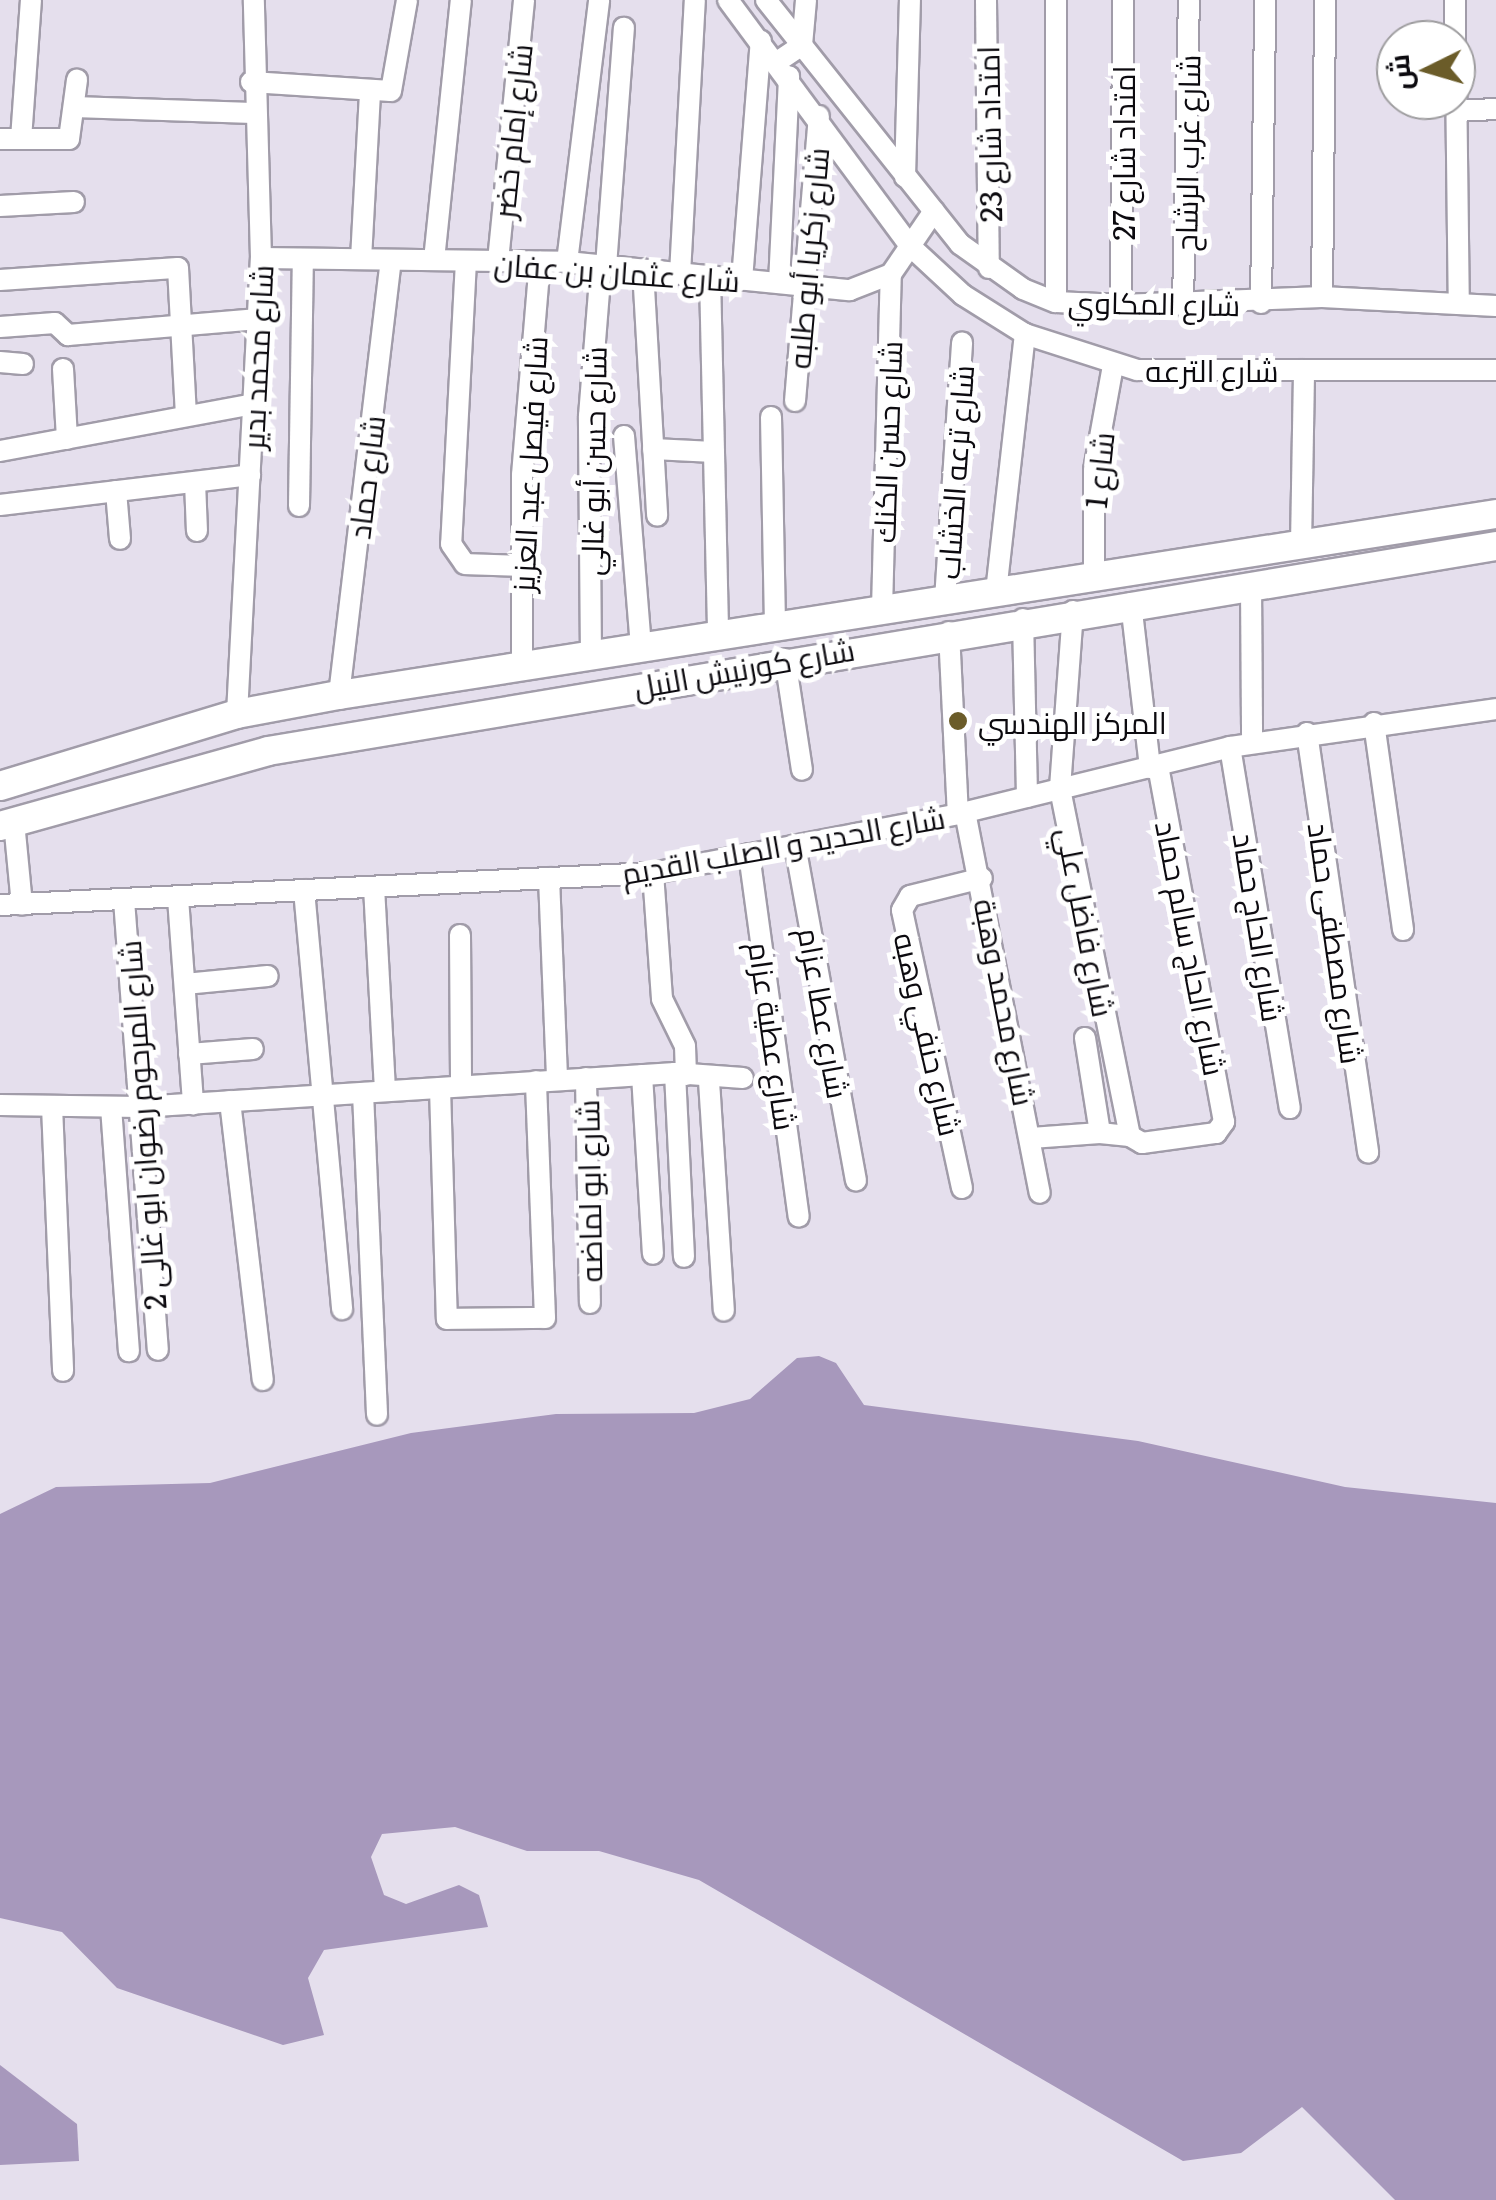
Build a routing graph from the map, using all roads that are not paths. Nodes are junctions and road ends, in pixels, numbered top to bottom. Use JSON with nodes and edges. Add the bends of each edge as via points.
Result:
{"nodes":[{"id":1,"x":31,"y":0,"type":"edge"},
{"id":2,"x":254,"y":0,"type":"edge"},
{"id":3,"x":407,"y":0,"type":"edge"},
{"id":4,"x":461,"y":0,"type":"edge"},
{"id":5,"x":524,"y":0,"type":"edge"},
{"id":6,"x":599,"y":0,"type":"edge"},
{"id":7,"x":695,"y":0,"type":"edge"},
{"id":8,"x":728,"y":0,"type":"edge"},
{"id":9,"x":766,"y":0,"type":"edge"},
{"id":10,"x":806,"y":0,"type":"edge"},
{"id":11,"x":910,"y":0,"type":"edge"},
{"id":12,"x":986,"y":0,"type":"edge"},
{"id":13,"x":1056,"y":0,"type":"edge"},
{"id":14,"x":1123,"y":0,"type":"edge"},
{"id":15,"x":1189,"y":0,"type":"edge"},
{"id":16,"x":1265,"y":0,"type":"edge"},
{"id":17,"x":1324,"y":0,"type":"edge"},
{"id":18,"x":624,"y":28,"type":"dead end"},
{"id":19,"x":760,"y":40,"type":"junction"},
{"id":20,"x":802,"y":45,"type":"junction"},
{"id":21,"x":783,"y":69,"type":"junction"},
{"id":22,"x":77,"y":80,"type":"dead end"},
{"id":23,"x":251,"y":82,"type":"junction"},
{"id":24,"x":370,"y":92,"type":"junction"},
{"id":25,"x":74,"y":107,"type":"junction"},
{"id":26,"x":253,"y":113,"type":"junction"},
{"id":27,"x":818,"y":116,"type":"junction"},
{"id":28,"x":1456,"y":120,"type":"edge"},
{"id":29,"x":11,"y":139,"type":"edge"},
{"id":30,"x":905,"y":177,"type":"junction"},
{"id":31,"x":74,"y":202,"type":"dead end"},
{"id":32,"x":0,"y":206,"type":"edge"},
{"id":33,"x":934,"y":211,"type":"junction"},
{"id":34,"x":910,"y":246,"type":"junction"},
{"id":35,"x":261,"y":258,"type":"junction"},
{"id":36,"x":303,"y":258,"type":"junction"},
{"id":37,"x":361,"y":259,"type":"junction"},
{"id":38,"x":391,"y":260,"type":"junction"},
{"id":39,"x":434,"y":260,"type":"junction"},
{"id":40,"x":466,"y":261,"type":"junction"},
{"id":41,"x":498,"y":261,"type":"junction"},
{"id":42,"x":540,"y":262,"type":"junction"},
{"id":43,"x":566,"y":262,"type":"junction"},
{"id":44,"x":604,"y":266,"type":"junction"},
{"id":45,"x":989,"y":268,"type":"junction"},
{"id":46,"x":642,"y":270,"type":"junction"},
{"id":47,"x":680,"y":274,"type":"junction"},
{"id":48,"x":891,"y":274,"type":"junction"},
{"id":49,"x":710,"y":276,"type":"junction"},
{"id":50,"x":0,"y":280,"type":"edge"},
{"id":51,"x":742,"y":280,"type":"junction"},
{"id":52,"x":778,"y":283,"type":"junction"},
{"id":53,"x":802,"y":286,"type":"junction"},
{"id":54,"x":1322,"y":297,"type":"junction"},
{"id":55,"x":1056,"y":302,"type":"junction"},
{"id":56,"x":1262,"y":302,"type":"junction"},
{"id":57,"x":1460,"y":304,"type":"junction"},
{"id":58,"x":1120,"y":306,"type":"junction"},
{"id":59,"x":1183,"y":306,"type":"junction"},
{"id":60,"x":1496,"y":306,"type":"edge"},
{"id":61,"x":258,"y":319,"type":"junction"},
{"id":62,"x":182,"y":325,"type":"junction"},
{"id":63,"x":0,"y":327,"type":"edge"},
{"id":64,"x":1025,"y":334,"type":"junction"},
{"id":65,"x":962,"y":343,"type":"dead end"},
{"id":66,"x":0,"y":362,"type":"edge"},
{"id":67,"x":23,"y":364,"type":"dead end"},
{"id":68,"x":1113,"y":364,"type":"junction"},
{"id":69,"x":63,"y":369,"type":"dead end"},
{"id":70,"x":1304,"y":370,"type":"junction"},
{"id":71,"x":1496,"y":370,"type":"edge"},
{"id":72,"x":795,"y":401,"type":"dead end"},
{"id":73,"x":254,"y":404,"type":"junction"},
{"id":74,"x":186,"y":416,"type":"junction"},
{"id":75,"x":771,"y":416,"type":"dead end"},
{"id":76,"x":624,"y":436,"type":"dead end"},
{"id":77,"x":66,"y":438,"type":"junction"},
{"id":78,"x":653,"y":449,"type":"junction"},
{"id":79,"x":0,"y":451,"type":"edge"},
{"id":80,"x":714,"y":452,"type":"junction"},
{"id":81,"x":250,"y":476,"type":"junction"},
{"id":82,"x":195,"y":482,"type":"junction"},
{"id":83,"x":116,"y":491,"type":"junction"},
{"id":84,"x":0,"y":505,"type":"edge"},
{"id":85,"x":299,"y":506,"type":"dead end"},
{"id":86,"x":1496,"y":514,"type":"edge"},
{"id":87,"x":657,"y":516,"type":"dead end"},
{"id":88,"x":197,"y":531,"type":"dead end"},
{"id":89,"x":120,"y":539,"type":"dead end"},
{"id":90,"x":1301,"y":544,"type":"junction"},
{"id":91,"x":1496,"y":546,"type":"edge"},
{"id":92,"x":522,"y":566,"type":"junction"},
{"id":93,"x":1094,"y":577,"type":"junction"},
{"id":94,"x":1251,"y":584,"type":"junction"},
{"id":95,"x":996,"y":592,"type":"junction"},
{"id":96,"x":945,"y":600,"type":"junction"},
{"id":97,"x":1132,"y":602,"type":"junction"},
{"id":98,"x":882,"y":610,"type":"junction"},
{"id":99,"x":1073,"y":611,"type":"junction"},
{"id":100,"x":1023,"y":619,"type":"junction"},
{"id":101,"x":805,"y":622,"type":"junction"},
{"id":102,"x":775,"y":627,"type":"junction"},
{"id":103,"x":949,"y":632,"type":"junction"},
{"id":104,"x":718,"y":636,"type":"junction"},
{"id":105,"x":641,"y":648,"type":"junction"},
{"id":106,"x":592,"y":657,"type":"junction"},
{"id":107,"x":797,"y":657,"type":"junction"},
{"id":108,"x":522,"y":667,"type":"junction"},
{"id":109,"x":339,"y":695,"type":"junction"},
{"id":110,"x":1496,"y":709,"type":"edge"},
{"id":111,"x":237,"y":714,"type":"junction"},
{"id":112,"x":1374,"y":723,"type":"junction"},
{"id":113,"x":1307,"y":733,"type":"junction"},
{"id":114,"x":1252,"y":743,"type":"junction"},
{"id":115,"x":1230,"y":747,"type":"junction"},
{"id":116,"x":1154,"y":766,"type":"junction"},
{"id":117,"x":802,"y":770,"type":"dead end"},
{"id":118,"x":0,"y":786,"type":"edge"},
{"id":119,"x":1060,"y":789,"type":"junction"},
{"id":120,"x":1027,"y":797,"type":"junction"},
{"id":121,"x":962,"y":813,"type":"junction"},
{"id":122,"x":7,"y":824,"type":"edge"},
{"id":123,"x":795,"y":845,"type":"junction"},
{"id":124,"x":749,"y":854,"type":"junction"},
{"id":125,"x":653,"y":872,"type":"junction"},
{"id":126,"x":549,"y":878,"type":"junction"},
{"id":127,"x":982,"y":878,"type":"junction"},
{"id":128,"x":374,"y":887,"type":"junction"},
{"id":129,"x":304,"y":890,"type":"junction"},
{"id":130,"x":178,"y":898,"type":"junction"},
{"id":131,"x":124,"y":900,"type":"junction"},
{"id":132,"x":22,"y":904,"type":"junction"},
{"id":133,"x":0,"y":905,"type":"edge"},
{"id":134,"x":1403,"y":930,"type":"dead end"},
{"id":135,"x":460,"y":936,"type":"dead end"},
{"id":136,"x":268,"y":976,"type":"dead end"},
{"id":137,"x":184,"y":984,"type":"junction"},
{"id":138,"x":1085,"y":1038,"type":"dead end"},
{"id":139,"x":252,"y":1049,"type":"dead end"},
{"id":140,"x":190,"y":1054,"type":"junction"},
{"id":141,"x":680,"y":1074,"type":"junction"},
{"id":142,"x":642,"y":1075,"type":"junction"},
{"id":143,"x":586,"y":1078,"type":"junction"},
{"id":144,"x":743,"y":1078,"type":"dead end"},
{"id":145,"x":546,"y":1081,"type":"junction"},
{"id":146,"x":709,"y":1081,"type":"junction"},
{"id":147,"x":450,"y":1087,"type":"junction"},
{"id":148,"x":385,"y":1091,"type":"junction"},
{"id":149,"x":363,"y":1093,"type":"junction"},
{"id":150,"x":328,"y":1095,"type":"junction"},
{"id":151,"x":230,"y":1101,"type":"junction"},
{"id":152,"x":193,"y":1104,"type":"junction"},
{"id":153,"x":0,"y":1106,"type":"edge"},
{"id":154,"x":52,"y":1106,"type":"junction"},
{"id":155,"x":111,"y":1107,"type":"junction"},
{"id":156,"x":140,"y":1107,"type":"junction"},
{"id":157,"x":1290,"y":1108,"type":"dead end"},
{"id":158,"x":1100,"y":1133,"type":"junction"},
{"id":159,"x":1130,"y":1136,"type":"junction"},
{"id":160,"x":1031,"y":1138,"type":"junction"},
{"id":161,"x":1368,"y":1153,"type":"dead end"},
{"id":162,"x":856,"y":1180,"type":"dead end"},
{"id":163,"x":962,"y":1188,"type":"dead end"},
{"id":164,"x":1040,"y":1193,"type":"dead end"},
{"id":165,"x":798,"y":1217,"type":"dead end"},
{"id":166,"x":653,"y":1254,"type":"dead end"},
{"id":167,"x":684,"y":1256,"type":"dead end"},
{"id":168,"x":590,"y":1304,"type":"dead end"},
{"id":169,"x":342,"y":1309,"type":"dead end"},
{"id":170,"x":724,"y":1311,"type":"dead end"},
{"id":171,"x":158,"y":1350,"type":"dead end"},
{"id":172,"x":129,"y":1351,"type":"dead end"},
{"id":173,"x":63,"y":1371,"type":"dead end"},
{"id":174,"x":263,"y":1380,"type":"dead end"},
{"id":175,"x":376,"y":1415,"type":"dead end"}],
"edges":[{"from":1,"to":29,"type":"street"},
{"from":2,"to":23,"type":"street","name":"شارع محمد بدير"},
{"from":3,"to":24,"type":"street","via":[[398,85]]},
{"from":4,"to":39,"type":"street"},
{"from":5,"to":41,"type":"street","name":"شارع إمام خضر"},
{"from":6,"to":43,"type":"street"},
{"from":7,"to":47,"type":"street"},
{"from":8,"to":19,"type":"street","name":"شارع الترعه"},
{"from":9,"to":20,"type":"street","name":"شارع المكاوي"},
{"from":10,"to":20,"type":"street"},
{"from":11,"to":30,"type":"street"},
{"from":12,"to":45,"type":"street","name":"امتداد شارع 23"},
{"from":13,"to":55,"type":"street"},
{"from":14,"to":58,"type":"street","name":"امتداد شارع 27"},
{"from":15,"to":59,"type":"street","name":"شارع غرب الرشاح"},
{"from":16,"to":56,"type":"street"},
{"from":17,"to":54,"type":"street"},
{"from":18,"to":44,"type":"street","name":"شارع حسن أبو غالي"},
{"from":19,"to":21,"type":"street","name":"شارع الترعه"},
{"from":19,"to":51,"type":"street"},
{"from":20,"to":21,"type":"street"},
{"from":20,"to":30,"type":"street","name":"شارع المكاوي"},
{"from":21,"to":27,"type":"street","name":"شارع الترعه"},
{"from":21,"to":52,"type":"street"},
{"from":22,"to":25,"type":"street"},
{"from":23,"to":24,"type":"street"},
{"from":23,"to":26,"type":"street","name":"شارع محمد بدير"},
{"from":24,"to":37,"type":"street"},
{"from":25,"to":26,"type":"street"},
{"from":25,"to":29,"type":"street","via":[[69,139]]},
{"from":26,"to":35,"type":"street","name":"شارع محمد بدير"},
{"from":27,"to":34,"type":"street","name":"شارع الترعه"},
{"from":27,"to":53,"type":"street","name":"شارع زكريا أبو طلبه"},
{"from":28,"to":57,"type":"street"},
{"from":30,"to":33,"type":"street","name":"شارع المكاوي"},
{"from":31,"to":32,"type":"street"},
{"from":33,"to":34,"type":"street"},
{"from":33,"to":45,"type":"street","name":"شارع المكاوي"},
{"from":34,"to":48,"type":"street"},
{"from":34,"to":64,"type":"street","name":"شارع الترعه","via":[[963,295]]},
{"from":35,"to":36,"type":"street","name":"شارع عثمان بن عفان"},
{"from":35,"to":61,"type":"street","name":"شارع محمد بدير"},
{"from":36,"to":37,"type":"street","name":"شارع عثمان بن عفان"},
{"from":36,"to":85,"type":"street"},
{"from":37,"to":38,"type":"street","name":"شارع عثمان بن عفان"},
{"from":38,"to":39,"type":"street","name":"شارع عثمان بن عفان"},
{"from":38,"to":109,"type":"street","name":"شارع حماد"},
{"from":39,"to":40,"type":"street","name":"شارع عثمان بن عفان"},
{"from":40,"to":41,"type":"street","name":"شارع عثمان بن عفان"},
{"from":40,"to":92,"type":"street","via":[[451,544],[465,564]]},
{"from":41,"to":42,"type":"street","name":"شارع عثمان بن عفان"},
{"from":42,"to":43,"type":"street","name":"شارع عثمان بن عفان"},
{"from":42,"to":92,"type":"street","name":"شارع فيصل عبد العزيز"},
{"from":43,"to":44,"type":"street","name":"شارع عثمان بن عفان"},
{"from":44,"to":46,"type":"street","name":"شارع عثمان بن عفان"},
{"from":44,"to":106,"type":"street","name":"شارع حسن أبو غالي","via":[[589,416]]},
{"from":45,"to":55,"type":"street","name":"شارع المكاوي"},
{"from":46,"to":47,"type":"street","name":"شارع عثمان بن عفان"},
{"from":46,"to":78,"type":"street"},
{"from":47,"to":49,"type":"street","name":"شارع عثمان بن عفان"},
{"from":48,"to":53,"type":"street","name":"شارع عثمان بن عفان","via":[[866,289]]},
{"from":48,"to":98,"type":"street","name":"شارع حسن الكنك"},
{"from":49,"to":51,"type":"street","name":"شارع عثمان بن عفان"},
{"from":49,"to":80,"type":"street"},
{"from":50,"to":62,"type":"street","via":[[176,267]]},
{"from":51,"to":52,"type":"street","name":"شارع عثمان بن عفان"},
{"from":52,"to":53,"type":"street","name":"شارع عثمان بن عفان"},
{"from":53,"to":72,"type":"street","name":"شارع زكريا أبو طلبه"},
{"from":54,"to":56,"type":"street","name":"شارع المكاوي"},
{"from":54,"to":57,"type":"street","name":"شارع المكاوي"},
{"from":55,"to":58,"type":"street","name":"شارع المكاوي"},
{"from":56,"to":59,"type":"street","name":"شارع المكاوي"},
{"from":57,"to":60,"type":"street","name":"شارع المكاوي"},
{"from":58,"to":59,"type":"street","name":"شارع المكاوي"},
{"from":61,"to":62,"type":"street"},
{"from":61,"to":73,"type":"street","name":"شارع محمد بدير"},
{"from":62,"to":63,"type":"street","via":[[68,334],[55,323]]},
{"from":62,"to":74,"type":"street"},
{"from":64,"to":68,"type":"street","name":"شارع الترعه"},
{"from":64,"to":95,"type":"street"},
{"from":65,"to":96,"type":"street","name":"شارع ترعه الخشاب"},
{"from":66,"to":67,"type":"street"},
{"from":68,"to":70,"type":"street","name":"شارع الترعه"},
{"from":68,"to":93,"type":"street","name":"شارع 1","via":[[1094,470]]},
{"from":69,"to":77,"type":"street"},
{"from":70,"to":71,"type":"street","name":"شارع الترعه"},
{"from":70,"to":90,"type":"street"},
{"from":73,"to":74,"type":"street"},
{"from":73,"to":81,"type":"street","name":"شارع محمد بدير"},
{"from":74,"to":77,"type":"street"},
{"from":75,"to":102,"type":"street"},
{"from":76,"to":105,"type":"street"},
{"from":77,"to":79,"type":"street"},
{"from":78,"to":80,"type":"street"},
{"from":78,"to":87,"type":"street"},
{"from":80,"to":104,"type":"street"},
{"from":81,"to":82,"type":"street"},
{"from":81,"to":111,"type":"street","name":"شارع محمد بدير"},
{"from":82,"to":83,"type":"street"},
{"from":82,"to":88,"type":"street"},
{"from":83,"to":84,"type":"street"},
{"from":83,"to":89,"type":"street"},
{"from":86,"to":90,"type":"highway","name":"شارع كورنيش النيل"},
{"from":90,"to":93,"type":"highway","name":"شارع كورنيش النيل"},
{"from":91,"to":94,"type":"highway","name":"شارع كورنيش النيل"},
{"from":92,"to":108,"type":"street","name":"شارع فيصل عبد العزيز"},
{"from":93,"to":95,"type":"highway","name":"شارع كورنيش النيل"},
{"from":94,"to":97,"type":"highway","name":"شارع كورنيش النيل"},
{"from":94,"to":114,"type":"street"},
{"from":95,"to":96,"type":"highway","name":"شارع كورنيش النيل"},
{"from":96,"to":98,"type":"highway","name":"شارع كورنيش النيل"},
{"from":97,"to":99,"type":"highway","name":"شارع كورنيش النيل"},
{"from":97,"to":116,"type":"street","name":"شارع الحاج سالم حماد"},
{"from":98,"to":101,"type":"highway","name":"شارع كورنيش النيل"},
{"from":99,"to":100,"type":"highway","name":"شارع كورنيش النيل"},
{"from":99,"to":119,"type":"street","name":"شارع فاضل علي"},
{"from":100,"to":103,"type":"highway","name":"شارع كورنيش النيل"},
{"from":100,"to":120,"type":"street"},
{"from":101,"to":102,"type":"highway","name":"شارع كورنيش النيل"},
{"from":101,"to":107,"type":"highway"},
{"from":102,"to":104,"type":"highway","name":"شارع كورنيش النيل"},
{"from":103,"to":107,"type":"highway","name":"شارع كورنيش النيل"},
{"from":103,"to":121,"type":"street","name":"شارع محمد وهبة"},
{"from":104,"to":105,"type":"highway","name":"شارع كورنيش النيل"},
{"from":105,"to":106,"type":"highway","name":"شارع كورنيش النيل"},
{"from":106,"to":108,"type":"highway","name":"شارع كورنيش النيل"},
{"from":107,"to":117,"type":"street"},
{"from":107,"to":122,"type":"highway","name":"شارع كورنيش النيل","via":[[268,751]]},
{"from":108,"to":109,"type":"highway","name":"شارع كورنيش النيل"},
{"from":109,"to":111,"type":"highway","name":"شارع كورنيش النيل"},
{"from":110,"to":112,"type":"street","name":"شارع الحديد و الصلب القديم"},
{"from":111,"to":118,"type":"highway","name":"شارع كورنيش النيل"},
{"from":112,"to":113,"type":"street","name":"شارع الحديد و الصلب القديم"},
{"from":112,"to":134,"type":"street"},
{"from":113,"to":114,"type":"street","name":"شارع الحديد و الصلب القديم"},
{"from":113,"to":161,"type":"street","name":"شارع مصطفى حماد"},
{"from":114,"to":115,"type":"street","name":"شارع الحديد و الصلب القديم"},
{"from":115,"to":116,"type":"street","name":"شارع الحديد و الصلب القديم"},
{"from":115,"to":157,"type":"street","name":"شارع الحاج حماد"},
{"from":116,"to":119,"type":"street","name":"شارع الحديد و الصلب القديم"},
{"from":116,"to":159,"type":"street","name":"شارع الحاج سالم حماد","via":[[1222,1130],[1142,1144]]},
{"from":119,"to":120,"type":"street","name":"شارع الحديد و الصلب القديم"},
{"from":119,"to":159,"type":"street","name":"شارع فاضل علي"},
{"from":120,"to":121,"type":"street","name":"شارع الحديد و الصلب القديم"},
{"from":121,"to":123,"type":"street","name":"شارع الحديد و الصلب القديم"},
{"from":121,"to":127,"type":"street","name":"شارع محمد وهبة"},
{"from":122,"to":132,"type":"street"},
{"from":123,"to":124,"type":"street","name":"شارع الحديد و الصلب القديم"},
{"from":123,"to":162,"type":"street","name":"شارع عطا عزام"},
{"from":124,"to":125,"type":"street","name":"شارع الحديد و الصلب القديم"},
{"from":124,"to":165,"type":"street","name":"شارع عطية عزام"},
{"from":125,"to":126,"type":"street","name":"شارع الحديد و الصلب القديم"},
{"from":125,"to":141,"type":"street","via":[[662,999],[684,1046]]},
{"from":126,"to":128,"type":"street","name":"شارع الحديد و الصلب القديم"},
{"from":126,"to":145,"type":"street"},
{"from":127,"to":160,"type":"street","name":"شارع محمد وهبة"},
{"from":127,"to":163,"type":"street","name":"شارع حنفي وهبه","via":[[910,896],[902,910]]},
{"from":128,"to":129,"type":"street","name":"شارع الحديد و الصلب القديم"},
{"from":128,"to":148,"type":"street"},
{"from":129,"to":130,"type":"street","name":"شارع الحديد و الصلب القديم"},
{"from":129,"to":150,"type":"street"},
{"from":130,"to":131,"type":"street","name":"شارع الحديد و الصلب القديم"},
{"from":130,"to":137,"type":"street"},
{"from":131,"to":132,"type":"street","name":"شارع الحديد و الصلب القديم"},
{"from":131,"to":156,"type":"street","name":"شارع المرحوم رضوان ابو غالى 2"},
{"from":132,"to":133,"type":"street","name":"شارع الحديد و الصلب القديم"},
{"from":135,"to":147,"type":"street"},
{"from":136,"to":137,"type":"street"},
{"from":137,"to":140,"type":"street"},
{"from":138,"to":158,"type":"street"},
{"from":139,"to":140,"type":"street"},
{"from":140,"to":152,"type":"street"},
{"from":141,"to":142,"type":"street"},
{"from":141,"to":146,"type":"street"},
{"from":141,"to":167,"type":"street"},
{"from":142,"to":143,"type":"street"},
{"from":142,"to":166,"type":"street"},
{"from":143,"to":145,"type":"street"},
{"from":143,"to":168,"type":"street","name":"شارع ابو لماضه"},
{"from":144,"to":146,"type":"street"},
{"from":145,"to":147,"type":"street"},
{"from":145,"to":147,"type":"street","via":[[544,1318],[448,1319]]},
{"from":146,"to":170,"type":"street"},
{"from":147,"to":148,"type":"street"},
{"from":148,"to":149,"type":"street"},
{"from":149,"to":150,"type":"street"},
{"from":149,"to":175,"type":"street"},
{"from":150,"to":151,"type":"street"},
{"from":150,"to":169,"type":"street"},
{"from":151,"to":152,"type":"street"},
{"from":151,"to":174,"type":"street"},
{"from":152,"to":156,"type":"street"},
{"from":153,"to":154,"type":"street"},
{"from":154,"to":155,"type":"street"},
{"from":154,"to":173,"type":"street"},
{"from":155,"to":156,"type":"street"},
{"from":155,"to":172,"type":"street"},
{"from":156,"to":171,"type":"street","name":"شارع المرحوم رضوان ابو غالى 2"},
{"from":158,"to":159,"type":"street"},
{"from":158,"to":160,"type":"street"},
{"from":160,"to":164,"type":"street","name":"شارع محمد وهبة"}]}
